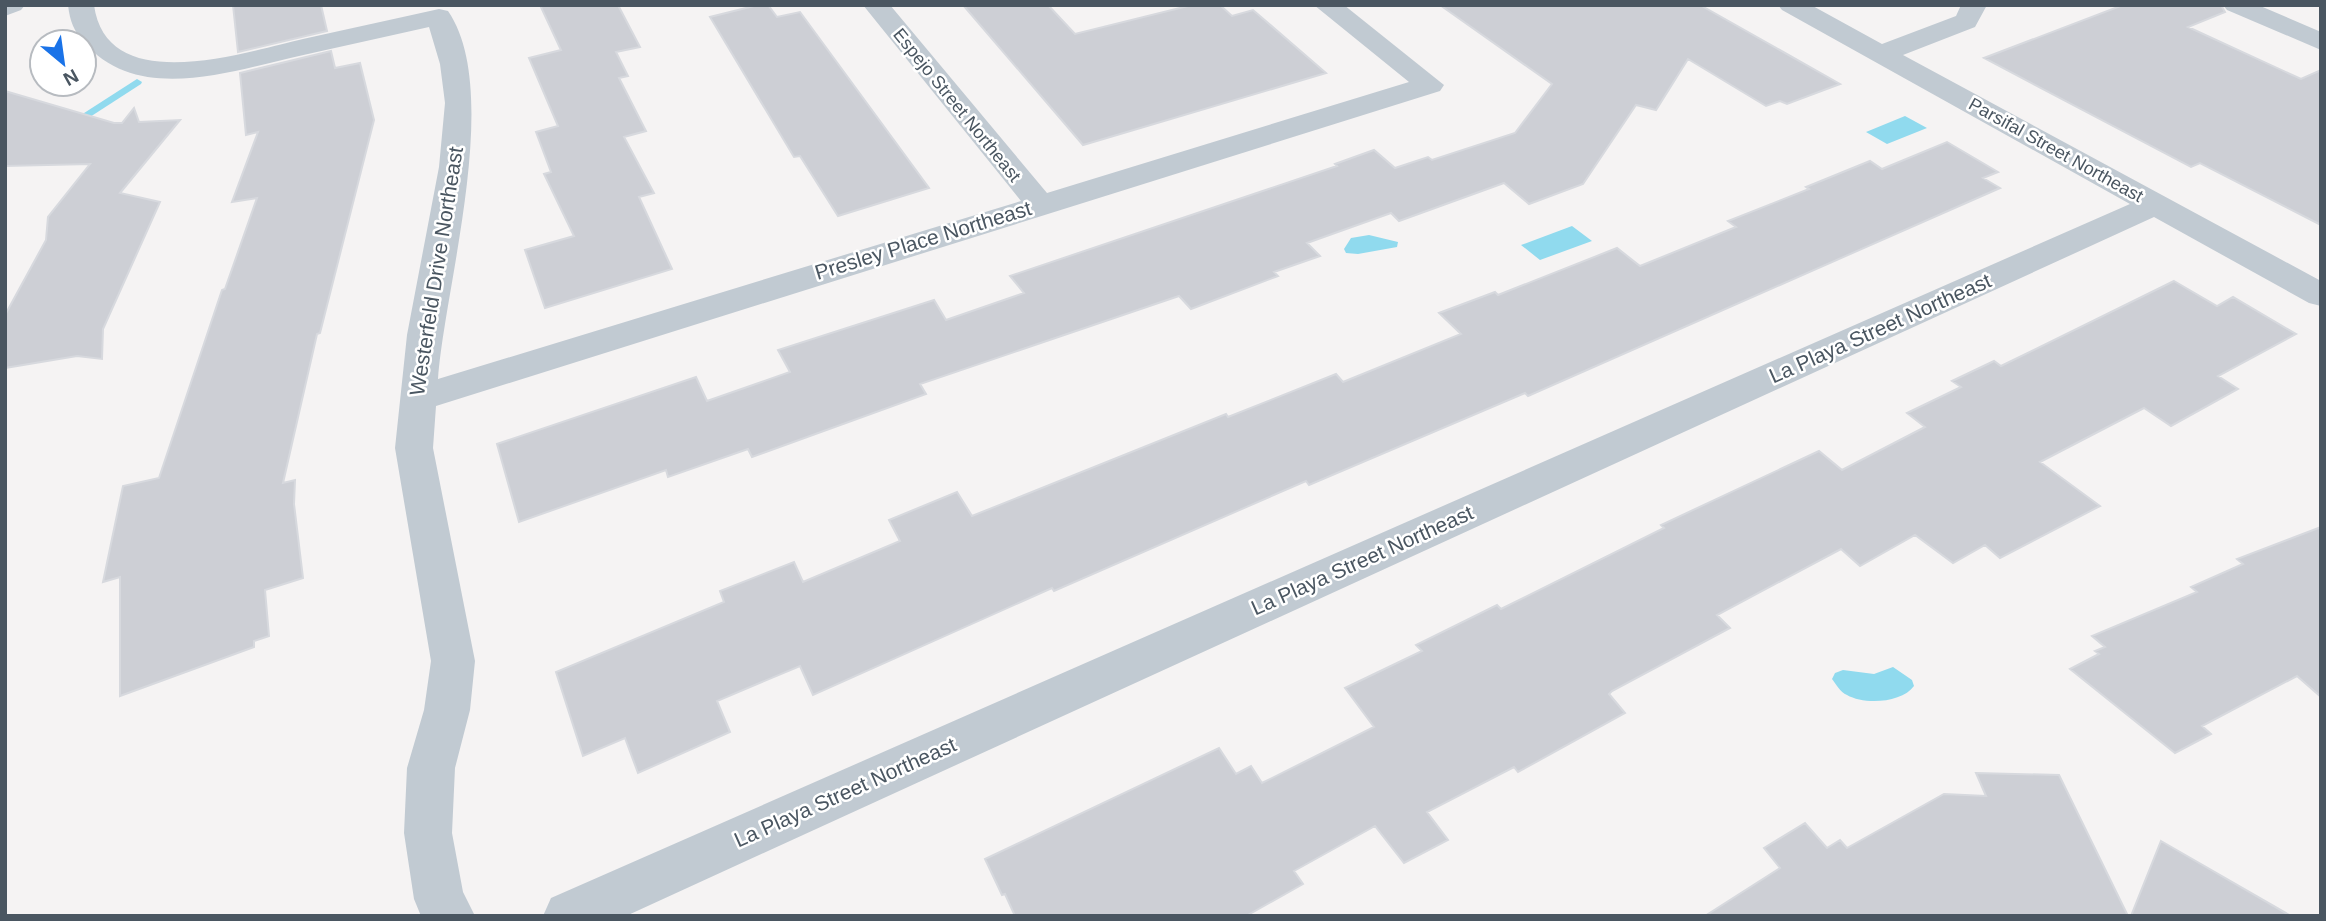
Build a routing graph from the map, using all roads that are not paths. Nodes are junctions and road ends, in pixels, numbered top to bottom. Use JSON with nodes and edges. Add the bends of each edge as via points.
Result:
{"nodes":[{"id":1,"x":12,"y":5,"type":"edge"},
{"id":2,"x":81,"y":5,"type":"edge"},
{"id":3,"x":876,"y":5,"type":"edge"},
{"id":4,"x":1328,"y":5,"type":"edge"},
{"id":5,"x":1791,"y":5,"type":"edge"},
{"id":6,"x":1974,"y":5,"type":"edge"},
{"id":7,"x":2236,"y":5,"type":"edge"},
{"id":8,"x":5,"y":8,"type":"edge"},
{"id":9,"x":2321,"y":42,"type":"edge"},
{"id":10,"x":1881,"y":54,"type":"junction"},
{"id":11,"x":1039,"y":204,"type":"junction"},
{"id":12,"x":2156,"y":204,"type":"junction"},
{"id":13,"x":2321,"y":295,"type":"edge"},
{"id":14,"x":416,"y":399,"type":"junction"},
{"id":15,"x":449,"y":916,"type":"edge"},
{"id":16,"x":569,"y":916,"type":"edge"}],
"edges":[{"from":1,"to":8,"type":"street"},
{"from":2,"to":14,"type":"street","name":"Westerfeld Drive Northeast","via":[[85,29],[95,44],[135,67],[171,71],[224,65],[439,17],[454,64],[459,103],[454,167]]},
{"from":3,"to":11,"type":"street","name":"Espejo Street Northeast"},
{"from":4,"to":11,"type":"street","name":"Presley Place Northeast","via":[[1430,85]]},
{"from":5,"to":10,"type":"street","name":"Parsifal Street Northeast"},
{"from":6,"to":10,"type":"street","via":[[1966,21]]},
{"from":7,"to":9,"type":"street"},
{"from":10,"to":12,"type":"street","name":"Parsifal Street Northeast"},
{"from":11,"to":14,"type":"street","name":"Presley Place Northeast"},
{"from":12,"to":13,"type":"street","name":"Parsifal Street Northeast"},
{"from":12,"to":16,"type":"street","name":"La Playa Street Northeast"},
{"from":14,"to":15,"type":"street","name":"Westerfeld Drive Northeast","via":[[414,448],[453,661],[447,710],[431,768],[428,833],[439,899]]}]}
